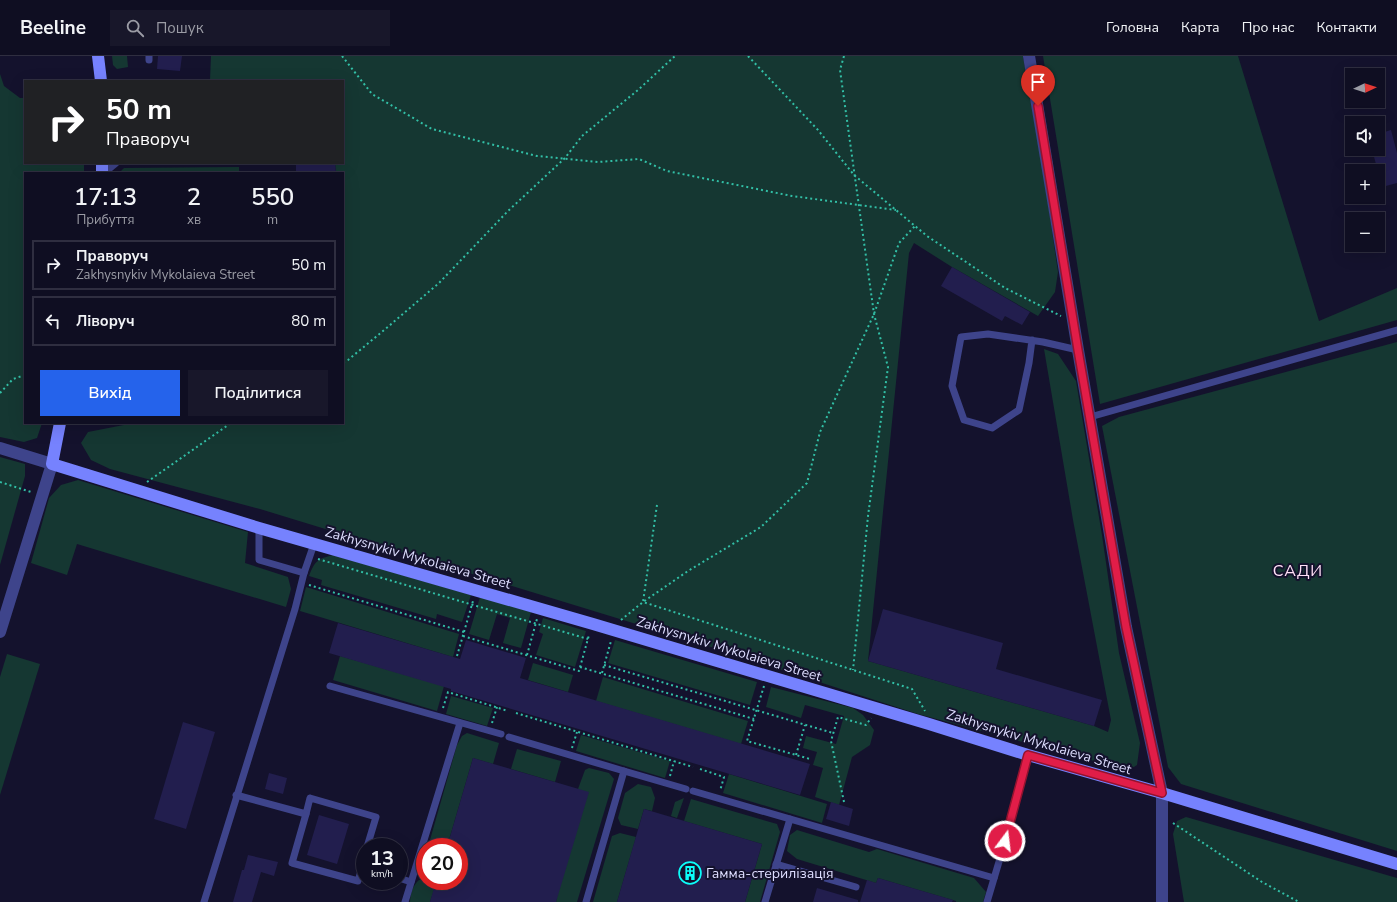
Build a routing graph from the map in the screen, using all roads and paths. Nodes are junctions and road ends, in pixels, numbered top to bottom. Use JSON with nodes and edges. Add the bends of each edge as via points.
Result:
{"nodes":[{"id":1,"x":98,"y":56,"type":"edge"},
{"id":2,"x":342,"y":56,"type":"edge"},
{"id":3,"x":676,"y":56,"type":"edge"},
{"id":4,"x":748,"y":56,"type":"edge"},
{"id":5,"x":844,"y":56,"type":"edge"},
{"id":6,"x":1029,"y":56,"type":"edge"},
{"id":7,"x":103,"y":79,"type":"edge"},
{"id":8,"x":564,"y":158,"type":"junction"},
{"id":9,"x":115,"y":164,"type":"edge"},
{"id":10,"x":104,"y":172,"type":"edge"},
{"id":11,"x":854,"y":175,"type":"junction"},
{"id":12,"x":858,"y":205,"type":"junction"},
{"id":13,"x":896,"y":210,"type":"junction"},
{"id":14,"x":915,"y":226,"type":"junction"},
{"id":15,"x":874,"y":314,"type":"junction"},
{"id":16,"x":1073,"y":321,"type":"junction"},
{"id":17,"x":1397,"y":330,"type":"edge"},
{"id":18,"x":1032,"y":340,"type":"junction"},
{"id":19,"x":1078,"y":350,"type":"junction"},
{"id":20,"x":344,"y":362,"type":"edge"},
{"id":21,"x":24,"y":375,"type":"edge"},
{"id":22,"x":0,"y":393,"type":"edge"},
{"id":23,"x":1090,"y":417,"type":"junction"},
{"id":24,"x":60,"y":424,"type":"edge"},
{"id":25,"x":230,"y":424,"type":"edge"},
{"id":26,"x":0,"y":448,"type":"edge"},
{"id":27,"x":52,"y":464,"type":"junction"},
{"id":28,"x":0,"y":482,"type":"edge"},
{"id":29,"x":137,"y":490,"type":"junction"},
{"id":30,"x":42,"y":495,"type":"junction"},
{"id":31,"x":657,"y":505,"type":"dead end"},
{"id":32,"x":259,"y":528,"type":"junction"},
{"id":33,"x":314,"y":544,"type":"junction"},
{"id":34,"x":309,"y":557,"type":"junction"},
{"id":35,"x":304,"y":573,"type":"junction"},
{"id":36,"x":302,"y":583,"type":"junction"},
{"id":37,"x":477,"y":590,"type":"junction"},
{"id":38,"x":643,"y":602,"type":"junction"},
{"id":39,"x":472,"y":605,"type":"junction"},
{"id":40,"x":540,"y":608,"type":"junction"},
{"id":41,"x":536,"y":623,"type":"junction"},
{"id":42,"x":593,"y":624,"type":"junction"},
{"id":43,"x":612,"y":630,"type":"junction"},
{"id":44,"x":0,"y":632,"type":"edge"},
{"id":45,"x":464,"y":632,"type":"junction"},
{"id":46,"x":462,"y":636,"type":"junction"},
{"id":47,"x":588,"y":639,"type":"junction"},
{"id":48,"x":527,"y":655,"type":"junction"},
{"id":49,"x":457,"y":656,"type":"dead end"},
{"id":50,"x":604,"y":665,"type":"junction"},
{"id":51,"x":580,"y":667,"type":"junction"},
{"id":52,"x":853,"y":670,"type":"junction"},
{"id":53,"x":602,"y":674,"type":"junction"},
{"id":54,"x":767,"y":676,"type":"junction"},
{"id":55,"x":330,"y":686,"type":"dead end"},
{"id":56,"x":497,"y":707,"type":"junction"},
{"id":57,"x":878,"y":709,"type":"junction"},
{"id":58,"x":508,"y":711,"type":"dead end"},
{"id":59,"x":757,"y":711,"type":"junction"},
{"id":60,"x":516,"y":714,"type":"dead end"},
{"id":61,"x":440,"y":717,"type":"junction"},
{"id":62,"x":754,"y":720,"type":"junction"},
{"id":63,"x":460,"y":723,"type":"junction"},
{"id":64,"x":929,"y":724,"type":"junction"},
{"id":65,"x":805,"y":725,"type":"junction"},
{"id":66,"x":490,"y":731,"type":"junction"},
{"id":67,"x":577,"y":732,"type":"junction"},
{"id":68,"x":833,"y":734,"type":"junction"},
{"id":69,"x":570,"y":755,"type":"junction"},
{"id":70,"x":796,"y":755,"type":"junction"},
{"id":71,"x":1028,"y":755,"type":"junction"},
{"id":72,"x":810,"y":759,"type":"dead end"},
{"id":73,"x":674,"y":761,"type":"junction"},
{"id":74,"x":693,"y":767,"type":"dead end"},
{"id":75,"x":700,"y":769,"type":"dead end"},
{"id":76,"x":624,"y":771,"type":"junction"},
{"id":77,"x":668,"y":783,"type":"junction"},
{"id":78,"x":1162,"y":793,"type":"junction"},
{"id":79,"x":236,"y":794,"type":"junction"},
{"id":80,"x":718,"y":798,"type":"junction"},
{"id":81,"x":844,"y":802,"type":"dead end"},
{"id":82,"x":306,"y":814,"type":"junction"},
{"id":83,"x":1162,"y":816,"type":"junction"},
{"id":84,"x":790,"y":819,"type":"junction"},
{"id":85,"x":370,"y":838,"type":"edge"},
{"id":86,"x":776,"y":864,"type":"junction"},
{"id":87,"x":1397,"y":864,"type":"edge"},
{"id":88,"x":994,"y":878,"type":"junction"},
{"id":89,"x":356,"y":880,"type":"edge"},
{"id":90,"x":408,"y":881,"type":"edge"},
{"id":91,"x":411,"y":882,"type":"junction"},
{"id":92,"x":856,"y":887,"type":"dead end"},
{"id":93,"x":204,"y":902,"type":"edge"},
{"id":94,"x":405,"y":902,"type":"edge"},
{"id":95,"x":586,"y":902,"type":"edge"},
{"id":96,"x":765,"y":902,"type":"edge"},
{"id":97,"x":987,"y":902,"type":"edge"},
{"id":98,"x":1162,"y":902,"type":"edge"},
{"id":99,"x":1299,"y":902,"type":"edge"}],
"edges":[{"from":1,"to":7,"type":"street"},
{"from":2,"to":8,"type":"path","via":[[372,94],[432,129],[537,156]]},
{"from":3,"to":8,"type":"path","via":[[582,136]]},
{"from":4,"to":11,"type":"path","via":[[818,130]]},
{"from":5,"to":11,"type":"path","via":[[840,70]]},
{"from":6,"to":16,"type":"street"},
{"from":8,"to":12,"type":"path","via":[[598,162],[639,159],[667,171],[792,196]]},
{"from":8,"to":20,"type":"path","via":[[508,211],[439,283]]},
{"from":9,"to":10,"type":"lane"},
{"from":11,"to":12,"type":"path"},
{"from":11,"to":13,"type":"path"},
{"from":12,"to":13,"type":"path"},
{"from":12,"to":15,"type":"path"},
{"from":13,"to":14,"type":"path"},
{"from":14,"to":15,"type":"path","via":[[899,243]]},
{"from":14,"to":16,"type":"path","via":[[1005,288]]},
{"from":15,"to":38,"type":"path","via":[[820,432],[807,483],[760,527]]},
{"from":15,"to":52,"type":"path","via":[[888,367],[868,516]]},
{"from":16,"to":19,"type":"street"},
{"from":17,"to":23,"type":"lane"},
{"from":18,"to":18,"type":"lane","via":[[988,334],[961,337],[952,386],[964,420],[992,428],[1019,410],[1030,362]]},
{"from":18,"to":19,"type":"lane"},
{"from":19,"to":23,"type":"street"},
{"from":21,"to":22,"type":"path","via":[[13,379]]},
{"from":23,"to":78,"type":"street","via":[[1126,627]]},
{"from":24,"to":27,"type":"street"},
{"from":25,"to":29,"type":"path"},
{"from":26,"to":27,"type":"street"},
{"from":27,"to":29,"type":"street","name":"Zakhysnykiv Mykolaieva Street"},
{"from":27,"to":30,"type":"street"},
{"from":28,"to":30,"type":"path"},
{"from":29,"to":32,"type":"street","name":"Zakhysnykiv Mykolaieva Street"},
{"from":30,"to":44,"type":"street"},
{"from":31,"to":38,"type":"path"},
{"from":32,"to":33,"type":"street","name":"Zakhysnykiv Mykolaieva Street"},
{"from":32,"to":35,"type":"lane","via":[[259,560]]},
{"from":33,"to":34,"type":"lane"},
{"from":33,"to":37,"type":"street","name":"Zakhysnykiv Mykolaieva Street"},
{"from":34,"to":35,"type":"lane"},
{"from":34,"to":39,"type":"path"},
{"from":35,"to":36,"type":"lane"},
{"from":36,"to":45,"type":"path"},
{"from":36,"to":79,"type":"lane"},
{"from":37,"to":39,"type":"path"},
{"from":37,"to":40,"type":"street","name":"Zakhysnykiv Mykolaieva Street"},
{"from":38,"to":43,"type":"path"},
{"from":38,"to":52,"type":"path"},
{"from":39,"to":41,"type":"path"},
{"from":39,"to":45,"type":"path"},
{"from":40,"to":41,"type":"path"},
{"from":40,"to":42,"type":"street","name":"Zakhysnykiv Mykolaieva Street"},
{"from":41,"to":47,"type":"path"},
{"from":41,"to":48,"type":"path"},
{"from":42,"to":43,"type":"street","name":"Zakhysnykiv Mykolaieva Street"},
{"from":42,"to":47,"type":"path"},
{"from":43,"to":50,"type":"path"},
{"from":43,"to":54,"type":"street","name":"Zakhysnykiv Mykolaieva Street"},
{"from":45,"to":46,"type":"path"},
{"from":46,"to":48,"type":"path"},
{"from":46,"to":49,"type":"path"},
{"from":47,"to":51,"type":"path"},
{"from":48,"to":51,"type":"path","via":[[578,671]]},
{"from":50,"to":53,"type":"path"},
{"from":50,"to":59,"type":"path"},
{"from":51,"to":53,"type":"path"},
{"from":52,"to":64,"type":"path","via":[[912,689]]},
{"from":53,"to":62,"type":"path"},
{"from":54,"to":57,"type":"street","name":"Zakhysnykiv Mykolaieva Street"},
{"from":54,"to":59,"type":"path"},
{"from":55,"to":61,"type":"lane"},
{"from":56,"to":58,"type":"path"},
{"from":56,"to":61,"type":"path","via":[[448,692]]},
{"from":56,"to":66,"type":"path"},
{"from":57,"to":64,"type":"street","name":"Zakhysnykiv Mykolaieva Street"},
{"from":57,"to":68,"type":"path","via":[[866,725],[838,717]]},
{"from":59,"to":62,"type":"path"},
{"from":59,"to":65,"type":"path"},
{"from":60,"to":67,"type":"path"},
{"from":61,"to":63,"type":"lane"},
{"from":62,"to":70,"type":"path","via":[[747,740]]},
{"from":63,"to":66,"type":"lane"},
{"from":63,"to":91,"type":"lane"},
{"from":64,"to":71,"type":"street","name":"Zakhysnykiv Mykolaieva Street"},
{"from":65,"to":68,"type":"path"},
{"from":65,"to":70,"type":"path"},
{"from":66,"to":69,"type":"lane"},
{"from":67,"to":69,"type":"path"},
{"from":67,"to":73,"type":"path"},
{"from":68,"to":81,"type":"path","via":[[831,741]]},
{"from":69,"to":76,"type":"lane"},
{"from":70,"to":72,"type":"path"},
{"from":71,"to":78,"type":"street","name":"Zakhysnykiv Mykolaieva Street"},
{"from":71,"to":88,"type":"lane"},
{"from":73,"to":74,"type":"path"},
{"from":73,"to":77,"type":"path"},
{"from":75,"to":80,"type":"path","via":[[724,777]]},
{"from":76,"to":77,"type":"lane"},
{"from":76,"to":95,"type":"lane"},
{"from":77,"to":80,"type":"lane"},
{"from":78,"to":83,"type":"street"},
{"from":78,"to":87,"type":"street","name":"Zakhysnykiv Mykolaieva Street"},
{"from":79,"to":82,"type":"lane"},
{"from":79,"to":93,"type":"lane"},
{"from":80,"to":84,"type":"lane"},
{"from":82,"to":85,"type":"lane","via":[[310,798],[376,817]]},
{"from":82,"to":89,"type":"lane","via":[[292,863]]},
{"from":83,"to":98,"type":"street"},
{"from":83,"to":99,"type":"path","via":[[1262,882]]},
{"from":84,"to":86,"type":"lane"},
{"from":84,"to":88,"type":"lane"},
{"from":86,"to":92,"type":"lane"},
{"from":86,"to":96,"type":"lane"},
{"from":88,"to":97,"type":"lane"},
{"from":90,"to":91,"type":"lane"},
{"from":91,"to":94,"type":"lane"}]}
